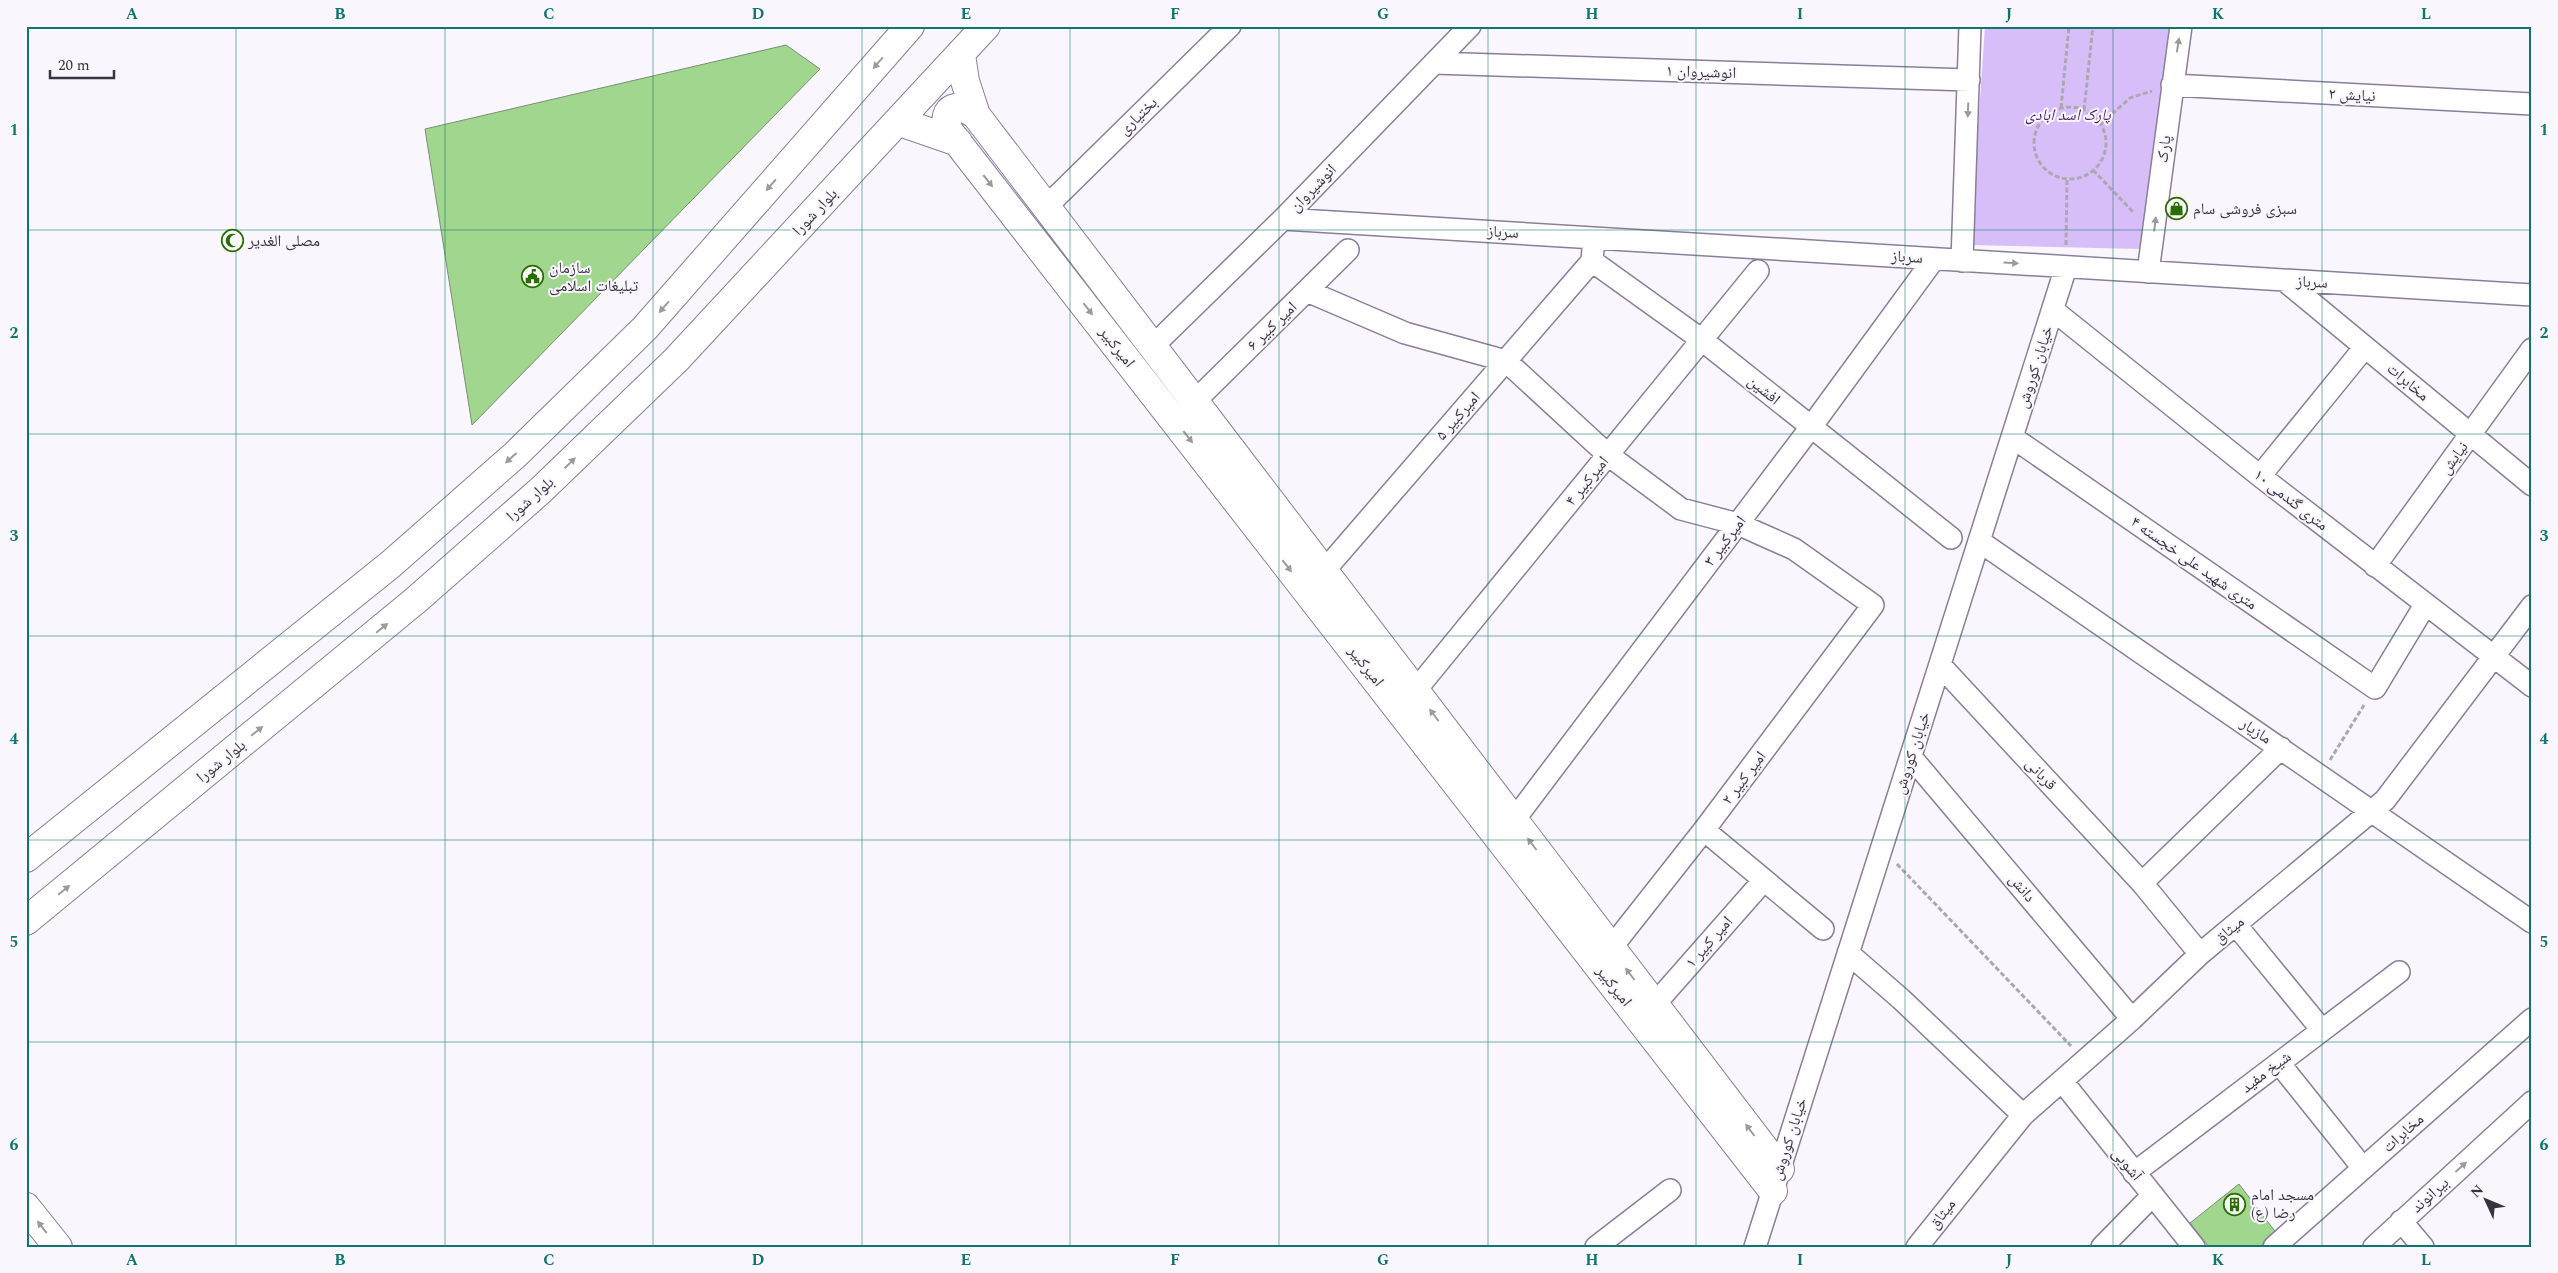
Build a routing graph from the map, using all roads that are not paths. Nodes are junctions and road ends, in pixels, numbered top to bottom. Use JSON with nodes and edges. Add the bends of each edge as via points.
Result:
{"nodes":[{"id":1,"x":910,"y":26,"type":"edge"},
{"id":2,"x":986,"y":26,"type":"edge"},
{"id":3,"x":1230,"y":26,"type":"edge"},
{"id":4,"x":1470,"y":26,"type":"edge"},
{"id":5,"x":1970,"y":26,"type":"edge"},
{"id":6,"x":2181,"y":26,"type":"edge"},
{"id":7,"x":960,"y":55,"type":"junction"},
{"id":8,"x":1434,"y":63,"type":"junction"},
{"id":9,"x":1969,"y":80,"type":"junction"},
{"id":10,"x":2172,"y":85,"type":"junction"},
{"id":11,"x":2532,"y":104,"type":"edge"},
{"id":12,"x":976,"y":115,"type":"junction"},
{"id":13,"x":900,"y":122,"type":"junction"},
{"id":14,"x":958,"y":142,"type":"junction"},
{"id":15,"x":1046,"y":206,"type":"junction"},
{"id":16,"x":1283,"y":219,"type":"junction"},
{"id":17,"x":1594,"y":238,"type":"junction"},
{"id":18,"x":1348,"y":250,"type":"dead end"},
{"id":19,"x":1934,"y":259,"type":"junction"},
{"id":20,"x":1592,"y":261,"type":"junction"},
{"id":21,"x":1962,"y":261,"type":"junction"},
{"id":22,"x":2066,"y":267,"type":"junction"},
{"id":23,"x":1758,"y":271,"type":"dead end"},
{"id":24,"x":2148,"y":272,"type":"junction"},
{"id":25,"x":2284,"y":280,"type":"junction"},
{"id":26,"x":1307,"y":292,"type":"junction"},
{"id":27,"x":2532,"y":295,"type":"edge"},
{"id":28,"x":2052,"y":310,"type":"junction"},
{"id":29,"x":1702,"y":340,"type":"junction"},
{"id":30,"x":1153,"y":346,"type":"junction"},
{"id":31,"x":2365,"y":347,"type":"junction"},
{"id":32,"x":2532,"y":350,"type":"edge"},
{"id":33,"x":1506,"y":361,"type":"junction"},
{"id":34,"x":1195,"y":401,"type":"junction"},
{"id":35,"x":1811,"y":427,"type":"junction"},
{"id":36,"x":2471,"y":434,"type":"junction"},
{"id":37,"x":2012,"y":438,"type":"junction"},
{"id":38,"x":1608,"y":455,"type":"junction"},
{"id":39,"x":2260,"y":476,"type":"junction"},
{"id":40,"x":2532,"y":485,"type":"edge"},
{"id":41,"x":1738,"y":524,"type":"junction"},
{"id":42,"x":1951,"y":538,"type":"dead end"},
{"id":43,"x":1979,"y":541,"type":"junction"},
{"id":44,"x":2376,"y":566,"type":"junction"},
{"id":45,"x":1324,"y":571,"type":"junction"},
{"id":46,"x":2425,"y":605,"type":"junction"},
{"id":47,"x":2532,"y":606,"type":"edge"},
{"id":48,"x":2493,"y":656,"type":"junction"},
{"id":49,"x":1940,"y":665,"type":"junction"},
{"id":50,"x":2532,"y":686,"type":"edge"},
{"id":51,"x":1415,"y":691,"type":"junction"},
{"id":52,"x":2281,"y":748,"type":"junction"},
{"id":53,"x":1911,"y":757,"type":"junction"},
{"id":54,"x":2371,"y":810,"type":"junction"},
{"id":55,"x":1514,"y":820,"type":"junction"},
{"id":56,"x":1704,"y":830,"type":"junction"},
{"id":57,"x":26,"y":858,"type":"edge"},
{"id":58,"x":1540,"y":873,"type":"junction"},
{"id":59,"x":1764,"y":880,"type":"junction"},
{"id":60,"x":2142,"y":882,"type":"junction"},
{"id":61,"x":26,"y":921,"type":"edge"},
{"id":62,"x":2532,"y":922,"type":"edge"},
{"id":63,"x":2236,"y":925,"type":"junction"},
{"id":64,"x":1824,"y":929,"type":"dead end"},
{"id":65,"x":1611,"y":948,"type":"junction"},
{"id":66,"x":1848,"y":953,"type":"junction"},
{"id":67,"x":2200,"y":954,"type":"junction"},
{"id":68,"x":2399,"y":972,"type":"dead end"},
{"id":69,"x":1654,"y":1005,"type":"junction"},
{"id":70,"x":2132,"y":1019,"type":"junction"},
{"id":71,"x":2532,"y":1019,"type":"edge"},
{"id":72,"x":2322,"y":1030,"type":"junction"},
{"id":73,"x":2279,"y":1063,"type":"junction"},
{"id":74,"x":2062,"y":1081,"type":"junction"},
{"id":75,"x":2532,"y":1102,"type":"edge"},
{"id":76,"x":2023,"y":1115,"type":"junction"},
{"id":77,"x":2364,"y":1168,"type":"junction"},
{"id":78,"x":2134,"y":1173,"type":"junction"},
{"id":79,"x":1776,"y":1180,"type":"junction"},
{"id":80,"x":1670,"y":1190,"type":"dead end"},
{"id":81,"x":2153,"y":1195,"type":"junction"},
{"id":82,"x":26,"y":1207,"type":"edge"},
{"id":83,"x":2401,"y":1221,"type":"junction"},
{"id":84,"x":1759,"y":1244,"type":"edge"},
{"id":85,"x":58,"y":1247,"type":"edge"},
{"id":86,"x":1596,"y":1247,"type":"edge"},
{"id":87,"x":1917,"y":1247,"type":"edge"},
{"id":88,"x":2102,"y":1247,"type":"edge"},
{"id":89,"x":2194,"y":1247,"type":"edge"},
{"id":90,"x":2274,"y":1247,"type":"edge"},
{"id":91,"x":2374,"y":1247,"type":"edge"},
{"id":92,"x":2423,"y":1247,"type":"edge"}],
"edges":[{"from":1,"to":57,"type":"main road","one_way":true,"via":[[645,328],[515,455],[392,564]]},
{"from":2,"to":7,"type":"main road","name":"بلوار شورا"},
{"from":3,"to":15,"type":"street","name":"بختیاری"},
{"from":4,"to":8,"type":"street","name":"انوشیروان"},
{"from":5,"to":9,"type":"street"},
{"from":10,"to":6,"type":"street","name":"پارک","one_way":true},
{"from":7,"to":12,"type":"main road","name":"امیرکبیر"},
{"from":7,"to":13,"type":"main road","name":"بلوار شورا"},
{"from":8,"to":9,"type":"street","name":"انوشیروان ۱"},
{"from":8,"to":16,"type":"street","name":"انوشیروان"},
{"from":9,"to":21,"type":"street","one_way":true},
{"from":10,"to":11,"type":"street","name":"نیایش ۲"},
{"from":24,"to":10,"type":"street","name":"پارک","one_way":true},
{"from":12,"to":14,"type":"main road","name":"امیرکبیر","via":[[965,107],[956,107],[949,112],[945,121]]},
{"from":12,"to":15,"type":"main road","name":"امیرکبیر"},
{"from":13,"to":14,"type":"main road"},
{"from":61,"to":13,"type":"main road","name":"بلوار شورا","one_way":true,"via":[[416,600],[541,490],[676,360]]},
{"from":14,"to":58,"type":"main road","name":"امیرکبیر","one_way":true},
{"from":15,"to":30,"type":"main road","name":"امیرکبیر"},
{"from":16,"to":17,"type":"street","name":"سرباز"},
{"from":16,"to":30,"type":"street","name":"انوشیروان"},
{"from":17,"to":19,"type":"street","name":"سرباز"},
{"from":17,"to":20,"type":"street"},
{"from":18,"to":26,"type":"street","name":"امیر کبیر ۶"},
{"from":19,"to":21,"type":"street","name":"سرباز"},
{"from":19,"to":35,"type":"street","name":"امیرکبیر ۳"},
{"from":20,"to":29,"type":"street","name":"افشین"},
{"from":20,"to":33,"type":"street","name":"امیرکبیر ۵"},
{"from":21,"to":22,"type":"street","name":"سرباز","one_way":true},
{"from":22,"to":24,"type":"street","name":"سرباز"},
{"from":22,"to":28,"type":"street","name":"خیابان کوروش"},
{"from":23,"to":29,"type":"street","name":"امیرکبیر ۴"},
{"from":24,"to":25,"type":"street","name":"سرباز"},
{"from":25,"to":27,"type":"street","name":"سرباز"},
{"from":25,"to":31,"type":"street","name":"مخابرات"},
{"from":26,"to":33,"type":"street","via":[[1405,333]]},
{"from":26,"to":34,"type":"street","name":"امیر کبیر ۶"},
{"from":28,"to":37,"type":"street","name":"خیابان کوروش"},
{"from":28,"to":39,"type":"street","name":"۱۰ متری گندمی"},
{"from":29,"to":35,"type":"street","name":"افشین"},
{"from":29,"to":38,"type":"street","name":"امیرکبیر ۴"},
{"from":30,"to":34,"type":"main road","name":"امیرکبیر"},
{"from":31,"to":36,"type":"street","name":"مخابرات"},
{"from":31,"to":39,"type":"street"},
{"from":32,"to":36,"type":"street","name":"نیایش"},
{"from":33,"to":38,"type":"street"},
{"from":33,"to":45,"type":"street","name":"امیرکبیر ۵"},
{"from":34,"to":45,"type":"main road","name":"امیرکبیر"},
{"from":35,"to":41,"type":"street","name":"امیرکبیر ۳"},
{"from":35,"to":42,"type":"street","name":"افشین"},
{"from":36,"to":40,"type":"street","name":"مخابرات"},
{"from":36,"to":44,"type":"street","name":"نیایش"},
{"from":37,"to":43,"type":"street","name":"خیابان کوروش"},
{"from":37,"to":46,"type":"street","name":"۴ متری شهید علی خجسته","via":[[2375,688]]},
{"from":38,"to":41,"type":"street","via":[[1681,509]]},
{"from":38,"to":51,"type":"street","name":"امیرکبیر ۴"},
{"from":39,"to":44,"type":"street","name":"۱۰ متری گندمی"},
{"from":41,"to":55,"type":"street","name":"امیرکبیر ۳"},
{"from":41,"to":56,"type":"street","name":"امیر کبیر ۲","via":[[1794,549],[1873,605]]},
{"from":43,"to":49,"type":"street","name":"خیابان کوروش"},
{"from":43,"to":52,"type":"street","name":"مازیار"},
{"from":44,"to":46,"type":"street","name":"۱۰ متری گندمی"},
{"from":45,"to":51,"type":"main road","name":"امیرکبیر"},
{"from":46,"to":48,"type":"street","name":"۱۰ متری گندمی"},
{"from":47,"to":48,"type":"street","name":"میثاق"},
{"from":48,"to":50,"type":"street","name":"۱۰ متری گندمی"},
{"from":48,"to":54,"type":"street","name":"میثاق","via":[[2385,800]]},
{"from":49,"to":53,"type":"street","name":"خیابان کوروش"},
{"from":49,"to":60,"type":"street","name":"قربانی"},
{"from":55,"to":51,"type":"main road","name":"امیرکبیر","one_way":true},
{"from":52,"to":54,"type":"street","name":"مازیار"},
{"from":52,"to":60,"type":"street"},
{"from":53,"to":66,"type":"street","name":"خیابان کوروش"},
{"from":53,"to":70,"type":"street","name":"دانش"},
{"from":54,"to":62,"type":"street","name":"مازیار"},
{"from":54,"to":63,"type":"street","name":"میثاق"},
{"from":58,"to":55,"type":"main road","name":"امیرکبیر","one_way":true},
{"from":56,"to":59,"type":"street"},
{"from":56,"to":65,"type":"street","name":"امیر کبیر ۲"},
{"from":58,"to":65,"type":"main road","name":"امیرکبیر"},
{"from":58,"to":79,"type":"main road","name":"امیرکبیر"},
{"from":59,"to":64,"type":"street"},
{"from":59,"to":69,"type":"street","name":"امیر کبیر ۱"},
{"from":60,"to":67,"type":"street","name":"قربانی"},
{"from":63,"to":67,"type":"street","name":"میثاق"},
{"from":63,"to":72,"type":"street"},
{"from":69,"to":65,"type":"main road","name":"امیرکبیر","one_way":true},
{"from":66,"to":76,"type":"street","via":[[1901,998]]},
{"from":66,"to":79,"type":"street","name":"خیابان کوروش"},
{"from":67,"to":70,"type":"street","name":"میثاق"},
{"from":68,"to":72,"type":"street","name":"شیخ مفید"},
{"from":79,"to":69,"type":"main road","name":"امیرکبیر","one_way":true},
{"from":70,"to":74,"type":"street","name":"میثاق"},
{"from":71,"to":77,"type":"street","name":"مخابرات"},
{"from":72,"to":73,"type":"street","name":"شیخ مفید"},
{"from":73,"to":77,"type":"street"},
{"from":73,"to":78,"type":"street","name":"شیخ مفید"},
{"from":74,"to":76,"type":"street","name":"میثاق"},
{"from":74,"to":78,"type":"street","name":"آشوبی"},
{"from":83,"to":75,"type":"street","name":"بیرانوند","one_way":true},
{"from":76,"to":87,"type":"street","name":"میثاق"},
{"from":77,"to":90,"type":"street","name":"مخابرات"},
{"from":78,"to":81,"type":"street","name":"آشوبی"},
{"from":79,"to":84,"type":"street","name":"خیابان کوروش"},
{"from":80,"to":86,"type":"street"},
{"from":81,"to":88,"type":"street"},
{"from":81,"to":89,"type":"street","name":"آشوبی"},
{"from":85,"to":82,"type":"main road","one_way":true},
{"from":83,"to":91,"type":"street","name":"بیرانوند"},
{"from":83,"to":92,"type":"street"}]}
